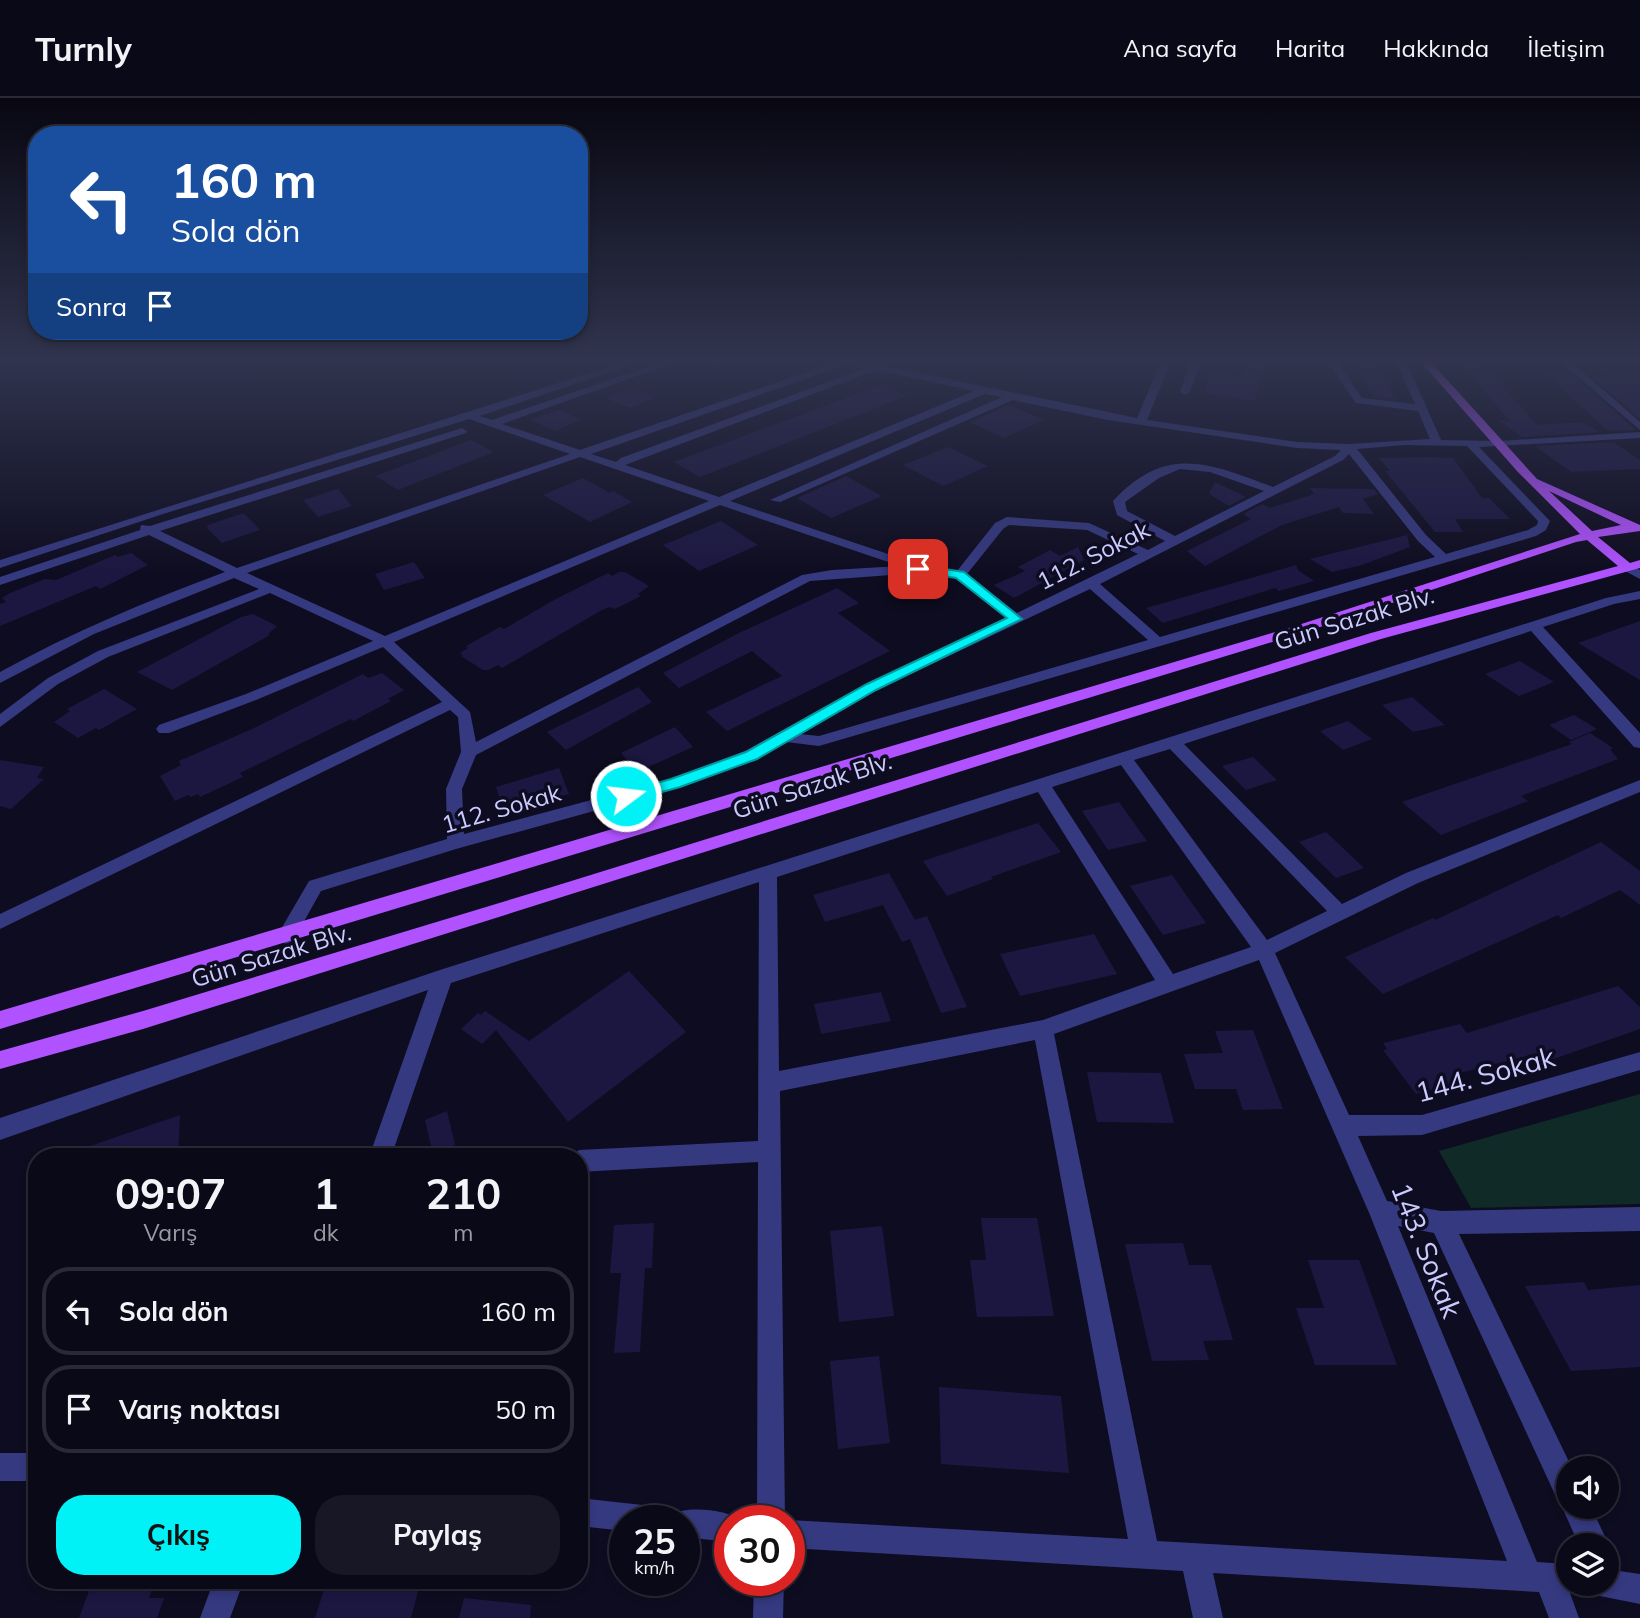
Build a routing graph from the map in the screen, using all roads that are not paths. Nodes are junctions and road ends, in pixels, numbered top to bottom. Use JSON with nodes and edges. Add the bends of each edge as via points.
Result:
{"nodes":[{"id":1,"x":416,"y":432,"type":"edge"},
{"id":2,"x":459,"y":432,"type":"edge"},
{"id":3,"x":513,"y":432,"type":"edge"},
{"id":4,"x":644,"y":432,"type":"edge"},
{"id":5,"x":701,"y":432,"type":"edge"},
{"id":6,"x":886,"y":432,"type":"edge"},
{"id":7,"x":931,"y":432,"type":"edge"},
{"id":8,"x":1208,"y":432,"type":"edge"},
{"id":9,"x":1432,"y":432,"type":"edge"},
{"id":10,"x":1489,"y":432,"type":"edge"},
{"id":11,"x":1640,"y":435,"type":"edge"},
{"id":12,"x":1437,"y":443,"type":"junction"},
{"id":13,"x":1470,"y":443,"type":"junction"},
{"id":14,"x":1500,"y":444,"type":"junction"},
{"id":15,"x":1349,"y":447,"type":"junction"},
{"id":16,"x":578,"y":455,"type":"junction"},
{"id":17,"x":617,"y":467,"type":"junction"},
{"id":18,"x":1531,"y":478,"type":"junction"},
{"id":19,"x":1274,"y":491,"type":"junction"},
{"id":20,"x":724,"y":500,"type":"junction"},
{"id":21,"x":776,"y":500,"type":"dead end"},
{"id":22,"x":126,"y":520,"type":"junction"},
{"id":23,"x":1638,"y":527,"type":"edge"},
{"id":24,"x":150,"y":530,"type":"junction"},
{"id":25,"x":1587,"y":536,"type":"junction"},
{"id":26,"x":1172,"y":540,"type":"junction"},
{"id":27,"x":1147,"y":554,"type":"junction"},
{"id":28,"x":1443,"y":558,"type":"junction"},
{"id":29,"x":0,"y":564,"type":"edge"},
{"id":30,"x":918,"y":569,"type":"junction"},
{"id":31,"x":1636,"y":569,"type":"edge"},
{"id":32,"x":236,"y":573,"type":"junction"},
{"id":33,"x":960,"y":575,"type":"junction"},
{"id":34,"x":0,"y":582,"type":"edge"},
{"id":35,"x":1091,"y":583,"type":"junction"},
{"id":36,"x":270,"y":589,"type":"junction"},
{"id":37,"x":1640,"y":595,"type":"edge"},
{"id":38,"x":1016,"y":619,"type":"junction"},
{"id":39,"x":1534,"y":626,"type":"junction"},
{"id":40,"x":1157,"y":641,"type":"junction"},
{"id":41,"x":385,"y":642,"type":"junction"},
{"id":42,"x":0,"y":678,"type":"edge"},
{"id":43,"x":452,"y":703,"type":"junction"},
{"id":44,"x":0,"y":722,"type":"edge"},
{"id":45,"x":164,"y":729,"type":"dead end"},
{"id":46,"x":788,"y":736,"type":"junction"},
{"id":47,"x":1173,"y":742,"type":"junction"},
{"id":48,"x":1640,"y":743,"type":"edge"},
{"id":49,"x":469,"y":752,"type":"junction"},
{"id":50,"x":1124,"y":758,"type":"junction"},
{"id":51,"x":1042,"y":785,"type":"junction"},
{"id":52,"x":1640,"y":786,"type":"edge"},
{"id":53,"x":456,"y":843,"type":"junction"},
{"id":54,"x":768,"y":874,"type":"junction"},
{"id":55,"x":1340,"y":913,"type":"junction"},
{"id":56,"x":0,"y":922,"type":"edge"},
{"id":57,"x":286,"y":936,"type":"junction"},
{"id":58,"x":1264,"y":950,"type":"junction"},
{"id":59,"x":443,"y":977,"type":"junction"},
{"id":60,"x":1168,"y":984,"type":"junction"},
{"id":61,"x":0,"y":1020,"type":"edge"},
{"id":62,"x":1043,"y":1029,"type":"junction"},
{"id":63,"x":0,"y":1060,"type":"edge"},
{"id":64,"x":1640,"y":1061,"type":"edge"},
{"id":65,"x":769,"y":1083,"type":"junction"},
{"id":66,"x":1342,"y":1126,"type":"junction"},
{"id":67,"x":0,"y":1129,"type":"edge"},
{"id":68,"x":383,"y":1148,"type":"edge"},
{"id":69,"x":769,"y":1151,"type":"junction"},
{"id":70,"x":588,"y":1161,"type":"edge"},
{"id":71,"x":1380,"y":1211,"type":"junction"},
{"id":72,"x":1640,"y":1219,"type":"edge"},
{"id":73,"x":1441,"y":1223,"type":"junction"},
{"id":74,"x":1556,"y":1466,"type":"edge"},
{"id":75,"x":0,"y":1467,"type":"edge"},
{"id":76,"x":28,"y":1467,"type":"edge"},
{"id":77,"x":771,"y":1505,"type":"edge"},
{"id":78,"x":588,"y":1512,"type":"edge"},
{"id":79,"x":609,"y":1515,"type":"edge"},
{"id":80,"x":805,"y":1535,"type":"edge"},
{"id":81,"x":1145,"y":1554,"type":"junction"},
{"id":82,"x":1195,"y":1557,"type":"junction"},
{"id":83,"x":1548,"y":1576,"type":"edge"},
{"id":84,"x":226,"y":1589,"type":"edge"},
{"id":85,"x":769,"y":1596,"type":"edge"},
{"id":86,"x":215,"y":1618,"type":"edge"},
{"id":87,"x":768,"y":1618,"type":"edge"},
{"id":88,"x":1208,"y":1618,"type":"edge"},
{"id":89,"x":1564,"y":1618,"type":"edge"}],
"edges":[{"from":1,"to":22,"type":"street"},
{"from":2,"to":24,"type":"street"},
{"from":3,"to":16,"type":"street"},
{"from":4,"to":16,"type":"street"},
{"from":5,"to":17,"type":"street"},
{"from":6,"to":20,"type":"street"},
{"from":7,"to":21,"type":"street"},
{"from":8,"to":15,"type":"street","via":[[1297,445]]},
{"from":9,"to":12,"type":"street"},
{"from":10,"to":14,"type":"main road"},
{"from":11,"to":14,"type":"street"},
{"from":12,"to":13,"type":"street"},
{"from":12,"to":15,"type":"street"},
{"from":13,"to":14,"type":"street"},
{"from":13,"to":28,"type":"street","via":[[1544,521],[1532,533]]},
{"from":14,"to":18,"type":"main road"},
{"from":15,"to":19,"type":"street","name":"112. Sokak","via":[[1339,458]]},
{"from":15,"to":28,"type":"street"},
{"from":16,"to":17,"type":"street"},
{"from":16,"to":32,"type":"street"},
{"from":17,"to":20,"type":"street"},
{"from":18,"to":23,"type":"main road"},
{"from":18,"to":25,"type":"main road"},
{"from":19,"to":26,"type":"street","name":"112. Sokak"},
{"from":19,"to":26,"type":"street","via":[[1186,465],[1135,488],[1119,501],[1121,513]]},
{"from":20,"to":30,"type":"street"},
{"from":20,"to":41,"type":"street"},
{"from":22,"to":24,"type":"street"},
{"from":22,"to":29,"type":"street"},
{"from":23,"to":25,"type":"main road","name":"Gün Sazak Blv."},
{"from":24,"to":32,"type":"street"},
{"from":24,"to":34,"type":"street"},
{"from":25,"to":31,"type":"main road"},
{"from":25,"to":57,"type":"main road","name":"Gün Sazak Blv.","via":[[1297,630]]},
{"from":26,"to":27,"type":"street","name":"112. Sokak"},
{"from":27,"to":33,"type":"street","via":[[1089,527],[1007,521]]},
{"from":27,"to":35,"type":"street","name":"112. Sokak"},
{"from":28,"to":40,"type":"street"},
{"from":30,"to":33,"type":"street"},
{"from":30,"to":49,"type":"street","via":[[807,579]]},
{"from":31,"to":63,"type":"main road","name":"Gün Sazak Blv.","via":[[1376,636],[526,902]]},
{"from":32,"to":36,"type":"street"},
{"from":32,"to":42,"type":"street","via":[[95,627]]},
{"from":33,"to":38,"type":"street"},
{"from":35,"to":38,"type":"street","name":"112. Sokak"},
{"from":35,"to":40,"type":"street"},
{"from":36,"to":41,"type":"street"},
{"from":36,"to":44,"type":"street","via":[[103,654],[53,681]]},
{"from":37,"to":39,"type":"street"},
{"from":38,"to":46,"type":"street","name":"112. Sokak","via":[[872,687]]},
{"from":39,"to":47,"type":"street"},
{"from":39,"to":48,"type":"street"},
{"from":40,"to":46,"type":"street","via":[[819,741]]},
{"from":41,"to":43,"type":"street"},
{"from":41,"to":45,"type":"street"},
{"from":43,"to":49,"type":"street","via":[[465,715]]},
{"from":43,"to":56,"type":"street"},
{"from":46,"to":53,"type":"street","name":"112. Sokak","via":[[675,783]]},
{"from":47,"to":50,"type":"street"},
{"from":47,"to":55,"type":"street"},
{"from":49,"to":53,"type":"street","via":[[454,789]]},
{"from":50,"to":51,"type":"street"},
{"from":50,"to":58,"type":"street","name":"143. Sokak"},
{"from":51,"to":54,"type":"street"},
{"from":51,"to":60,"type":"street"},
{"from":52,"to":55,"type":"street","via":[[1412,878]]},
{"from":53,"to":57,"type":"street","name":"112. Sokak","via":[[315,886]]},
{"from":54,"to":59,"type":"street"},
{"from":54,"to":65,"type":"street"},
{"from":55,"to":58,"type":"street"},
{"from":57,"to":61,"type":"main road","name":"Gün Sazak Blv."},
{"from":58,"to":60,"type":"street"},
{"from":58,"to":66,"type":"street","name":"143. Sokak"},
{"from":59,"to":67,"type":"street"},
{"from":59,"to":68,"type":"street"},
{"from":60,"to":62,"type":"street"},
{"from":62,"to":65,"type":"street"},
{"from":62,"to":81,"type":"street"},
{"from":64,"to":66,"type":"street","name":"144. Sokak","via":[[1422,1125]]},
{"from":65,"to":69,"type":"street"},
{"from":66,"to":71,"type":"street","name":"143. Sokak"},
{"from":69,"to":70,"type":"street"},
{"from":69,"to":77,"type":"street"},
{"from":71,"to":73,"type":"street"},
{"from":71,"to":83,"type":"street","name":"143. Sokak"},
{"from":72,"to":73,"type":"street"},
{"from":73,"to":74,"type":"street"},
{"from":75,"to":76,"type":"street"},
{"from":78,"to":79,"type":"street"},
{"from":80,"to":81,"type":"street"},
{"from":81,"to":82,"type":"street"},
{"from":82,"to":83,"type":"street"},
{"from":82,"to":88,"type":"street"},
{"from":83,"to":89,"type":"street","name":"143. Sokak"},
{"from":84,"to":86,"type":"street"},
{"from":85,"to":87,"type":"street"}]}
